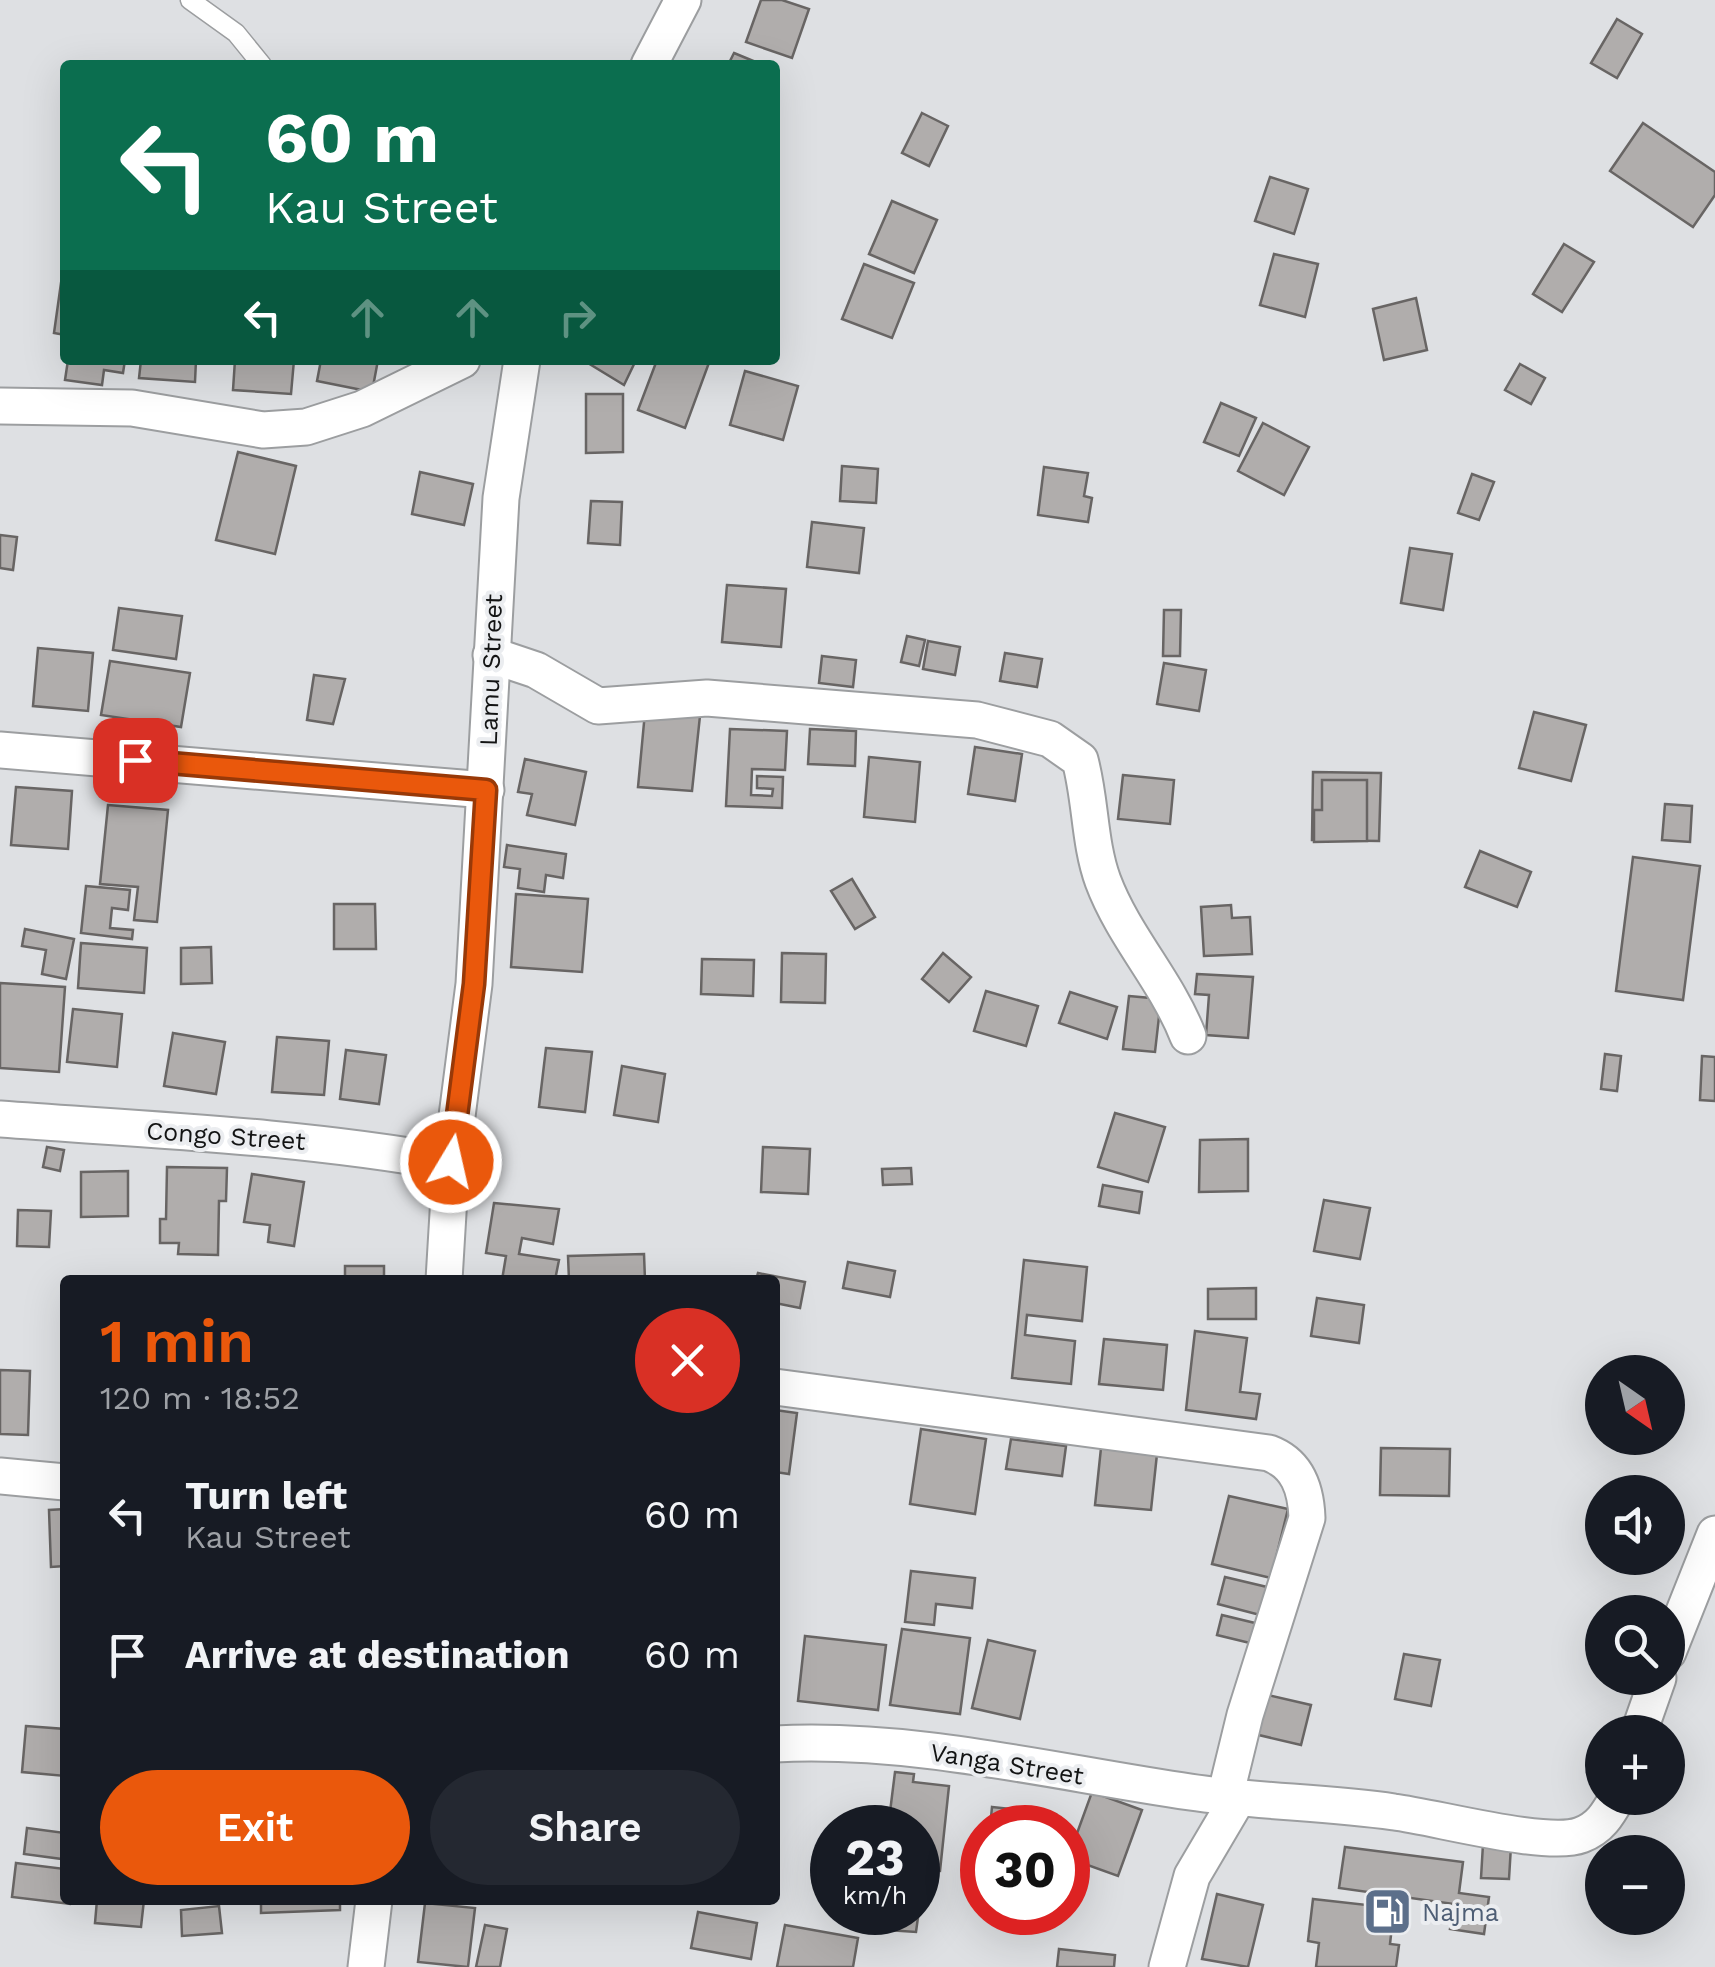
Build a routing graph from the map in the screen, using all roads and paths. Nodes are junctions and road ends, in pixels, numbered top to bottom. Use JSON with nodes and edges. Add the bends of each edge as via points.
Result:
{"nodes":[{"id":1,"x":190,"y":0,"type":"edge"},
{"id":2,"x":683,"y":0,"type":"edge"},
{"id":3,"x":258,"y":60,"type":"edge"},
{"id":4,"x":652,"y":60,"type":"edge"},
{"id":5,"x":444,"y":365,"type":"edge"},
{"id":6,"x":521,"y":365,"type":"edge"},
{"id":7,"x":0,"y":406,"type":"edge"},
{"id":8,"x":491,"y":655,"type":"junction"},
{"id":9,"x":0,"y":750,"type":"edge"},
{"id":10,"x":486,"y":790,"type":"junction"},
{"id":11,"x":1188,"y":1036,"type":"dead end"},
{"id":12,"x":0,"y":1119,"type":"edge"},
{"id":13,"x":451,"y":1162,"type":"junction"},
{"id":14,"x":444,"y":1275,"type":"edge"},
{"id":15,"x":780,"y":1388,"type":"edge"},
{"id":16,"x":0,"y":1476,"type":"edge"},
{"id":17,"x":60,"y":1482,"type":"edge"},
{"id":18,"x":1715,"y":1534,"type":"edge"},
{"id":19,"x":1685,"y":1609,"type":"edge"},
{"id":20,"x":780,"y":1744,"type":"edge"},
{"id":21,"x":1231,"y":1798,"type":"junction"},
{"id":22,"x":1608,"y":1815,"type":"edge"},
{"id":23,"x":373,"y":1905,"type":"edge"},
{"id":24,"x":366,"y":1967,"type":"edge"},
{"id":25,"x":1167,"y":1967,"type":"edge"}],
"edges":[{"from":1,"to":3,"type":"lane","via":[[236,33]]},
{"from":2,"to":4,"type":"street"},
{"from":5,"to":7,"type":"street","via":[[362,409],[306,427],[263,430],[132,408]]},
{"from":6,"to":8,"type":"street","name":"Lamu Street","via":[[502,498]]},
{"from":8,"to":10,"type":"street","name":"Lamu Street"},
{"from":8,"to":11,"type":"street","via":[[536,670],[598,706],[707,698],[977,720],[1050,739],[1080,760],[1101,877]]},
{"from":9,"to":10,"type":"street"},
{"from":10,"to":13,"type":"street","name":"Lamu Street","via":[[474,984]]},
{"from":12,"to":13,"type":"street","name":"Congo Street","via":[[373,1148]]},
{"from":13,"to":14,"type":"street","name":"Lamu Street"},
{"from":15,"to":21,"type":"street","via":[[1268,1452],[1287,1462],[1306,1496],[1306,1518],[1245,1714]]},
{"from":16,"to":17,"type":"street"},
{"from":18,"to":19,"type":"street"},
{"from":20,"to":21,"type":"street","name":"Vanga Street","via":[[966,1756]]},
{"from":21,"to":22,"type":"street","name":"Vanga Street","via":[[1342,1804],[1533,1836],[1580,1836]]},
{"from":21,"to":25,"type":"street","via":[[1192,1876]]},
{"from":23,"to":24,"type":"street"}]}
